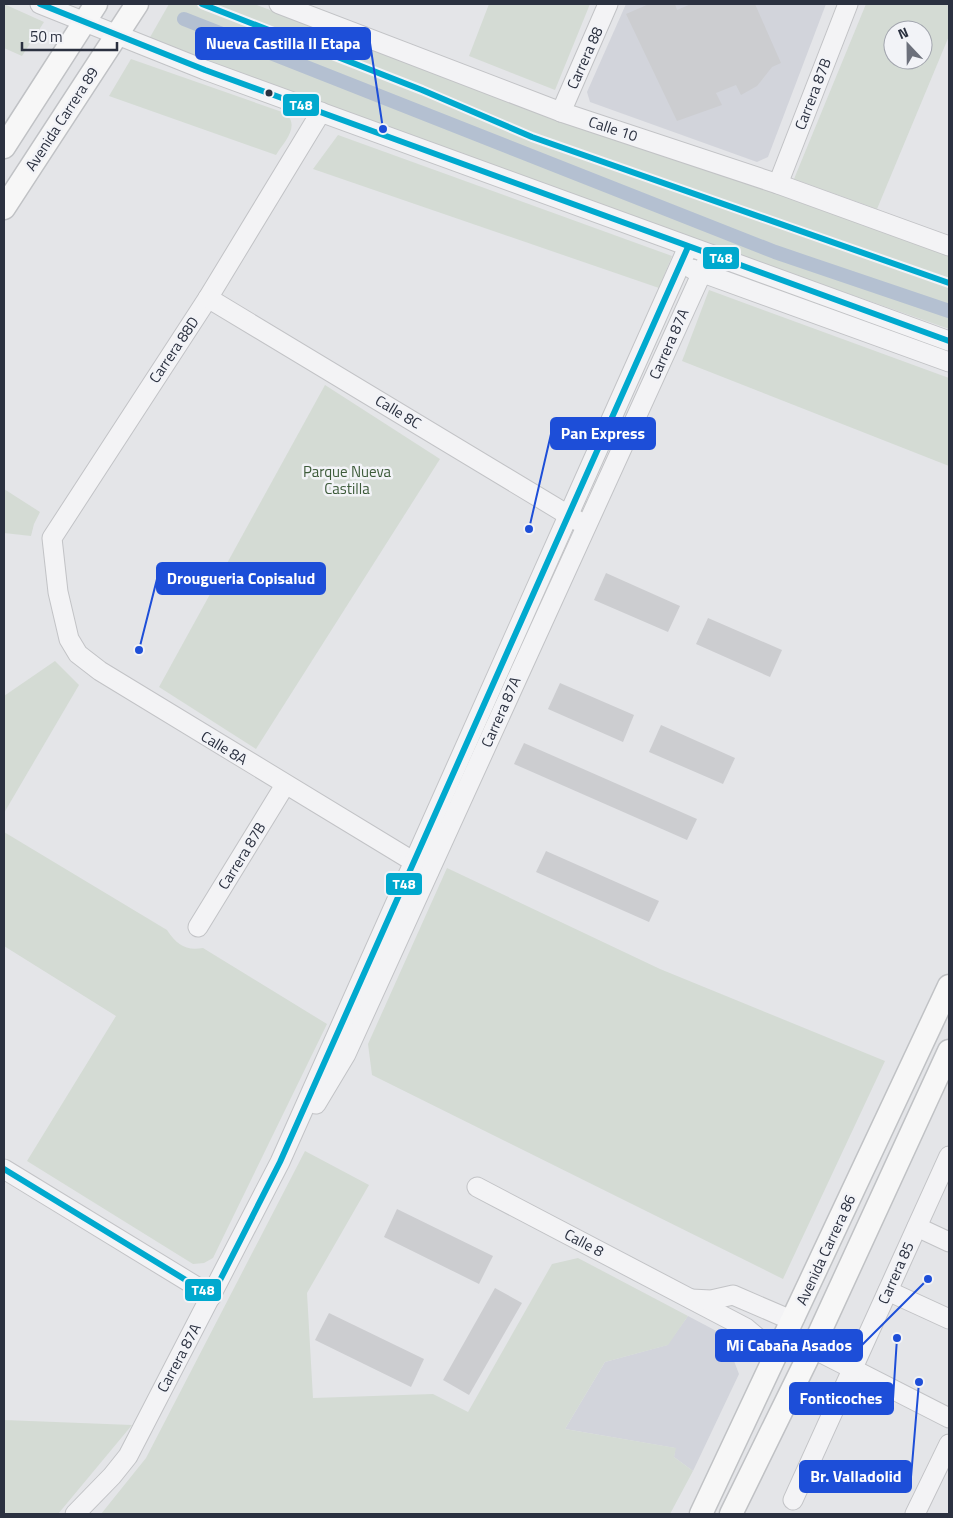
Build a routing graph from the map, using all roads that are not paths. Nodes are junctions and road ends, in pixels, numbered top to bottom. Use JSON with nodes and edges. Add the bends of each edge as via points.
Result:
{"nodes":[{"id":1,"x":40,"y":4,"type":"edge"},
{"id":2,"x":137,"y":4,"type":"edge"},
{"id":3,"x":279,"y":4,"type":"edge"},
{"id":4,"x":608,"y":4,"type":"edge"},
{"id":5,"x":848,"y":4,"type":"edge"},
{"id":6,"x":90,"y":13,"type":"edge"},
{"id":7,"x":117,"y":35,"type":"junction"},
{"id":8,"x":321,"y":112,"type":"junction"},
{"id":9,"x":561,"y":112,"type":"junction"},
{"id":10,"x":4,"y":147,"type":"edge"},
{"id":11,"x":778,"y":184,"type":"junction"},
{"id":12,"x":4,"y":208,"type":"edge"},
{"id":13,"x":949,"y":246,"type":"edge"},
{"id":14,"x":688,"y":247,"type":"junction"},
{"id":15,"x":710,"y":255,"type":"junction"},
{"id":16,"x":680,"y":265,"type":"junction"},
{"id":17,"x":702,"y":273,"type":"junction"},
{"id":18,"x":208,"y":298,"type":"junction"},
{"id":19,"x":949,"y":341,"type":"edge"},
{"id":20,"x":949,"y":362,"type":"edge"},
{"id":21,"x":568,"y":515,"type":"junction"},
{"id":22,"x":586,"y":526,"type":"junction"},
{"id":23,"x":58,"y":592,"type":"joint"},
{"id":24,"x":285,"y":785,"type":"junction"},
{"id":25,"x":413,"y":862,"type":"junction"},
{"id":26,"x":430,"y":871,"type":"junction"},
{"id":27,"x":198,"y":927,"type":"dead end"},
{"id":28,"x":949,"y":986,"type":"edge"},
{"id":29,"x":949,"y":1051,"type":"edge"},
{"id":30,"x":949,"y":1156,"type":"edge"},
{"id":31,"x":280,"y":1162,"type":"junction"},
{"id":32,"x":4,"y":1169,"type":"edge"},
{"id":33,"x":478,"y":1187,"type":"dead end"},
{"id":34,"x":917,"y":1227,"type":"junction"},
{"id":35,"x":949,"y":1242,"type":"edge"},
{"id":36,"x":888,"y":1291,"type":"junction"},
{"id":37,"x":212,"y":1296,"type":"junction"},
{"id":38,"x":690,"y":1298,"type":"junction"},
{"id":39,"x":949,"y":1319,"type":"edge"},
{"id":40,"x":790,"y":1326,"type":"junction"},
{"id":41,"x":812,"y":1349,"type":"junction"},
{"id":42,"x":774,"y":1360,"type":"junction"},
{"id":43,"x":852,"y":1369,"type":"junction"},
{"id":44,"x":949,"y":1418,"type":"edge"},
{"id":45,"x":949,"y":1444,"type":"edge"},
{"id":46,"x":793,"y":1500,"type":"dead end"},
{"id":47,"x":75,"y":1514,"type":"edge"},
{"id":48,"x":701,"y":1514,"type":"edge"},
{"id":49,"x":731,"y":1514,"type":"edge"},
{"id":50,"x":915,"y":1514,"type":"edge"}],
"edges":[{"from":1,"to":6,"type":"street"},
{"from":2,"to":7,"type":"main road","name":"Avenida Carrera 89"},
{"from":3,"to":9,"type":"street","name":"Calle 10"},
{"from":4,"to":9,"type":"street","name":"Carrera 88"},
{"from":5,"to":11,"type":"street","name":"Carrera 87B"},
{"from":6,"to":7,"type":"street"},
{"from":6,"to":10,"type":"main road"},
{"from":7,"to":8,"type":"street"},
{"from":7,"to":12,"type":"main road","name":"Avenida Carrera 89"},
{"from":8,"to":14,"type":"street"},
{"from":8,"to":18,"type":"street","name":"Carrera 88D"},
{"from":9,"to":11,"type":"street","name":"Calle 10"},
{"from":11,"to":13,"type":"street","name":"Calle 10"},
{"from":14,"to":15,"type":"street"},
{"from":14,"to":16,"type":"street","name":"Carrera 87A"},
{"from":15,"to":17,"type":"street","name":"Carrera 87A"},
{"from":15,"to":19,"type":"street"},
{"from":16,"to":17,"type":"street"},
{"from":16,"to":21,"type":"street","name":"Carrera 87A"},
{"from":17,"to":20,"type":"street"},
{"from":17,"to":22,"type":"street","name":"Carrera 87A"},
{"from":18,"to":21,"type":"street","name":"Calle 8C"},
{"from":18,"to":23,"type":"street","name":"Carrera 88D","via":[[52,538]]},
{"from":21,"to":22,"type":"street","name":"Calle 8C"},
{"from":21,"to":25,"type":"street","name":"Carrera 87A"},
{"from":22,"to":26,"type":"street","name":"Carrera 87A"},
{"from":23,"to":24,"type":"street","name":"Calle 8A","via":[[69,639],[78,654],[100,671]]},
{"from":24,"to":25,"type":"street","name":"Calle 8A"},
{"from":24,"to":27,"type":"street","name":"Carrera 87B"},
{"from":25,"to":26,"type":"street","name":"Calle 8A"},
{"from":25,"to":31,"type":"street","name":"Carrera 87A"},
{"from":26,"to":31,"type":"street","name":"Carrera 87A","via":[[346,1054]]},
{"from":28,"to":40,"type":"main road","name":"Avenida Carrera 86"},
{"from":29,"to":41,"type":"main road","name":"Avenida Carrera 86"},
{"from":30,"to":34,"type":"street","name":"Carrera 85"},
{"from":31,"to":37,"type":"street","name":"Carrera 87A"},
{"from":32,"to":37,"type":"street"},
{"from":33,"to":38,"type":"street","name":"Calle 8"},
{"from":34,"to":35,"type":"street"},
{"from":34,"to":36,"type":"street","name":"Carrera 85"},
{"from":36,"to":39,"type":"street"},
{"from":36,"to":43,"type":"street","name":"Carrera 85"},
{"from":37,"to":47,"type":"street","name":"Carrera 87A","via":[[128,1456]]},
{"from":38,"to":40,"type":"street","name":"Calle 8","via":[[711,1300],[733,1295],[784,1317]]},
{"from":38,"to":42,"type":"street","name":"Calle 8","via":[[752,1333],[765,1344]]},
{"from":40,"to":41,"type":"street","name":"Calle 8"},
{"from":40,"to":42,"type":"main road","name":"Avenida Carrera 86"},
{"from":41,"to":43,"type":"street","name":"Calle 8"},
{"from":41,"to":49,"type":"main road","name":"Avenida Carrera 86"},
{"from":42,"to":48,"type":"main road","name":"Avenida Carrera 86"},
{"from":43,"to":44,"type":"street","name":"Calle 8"},
{"from":43,"to":46,"type":"street","name":"Carrera 85"},
{"from":45,"to":50,"type":"street"}]}
